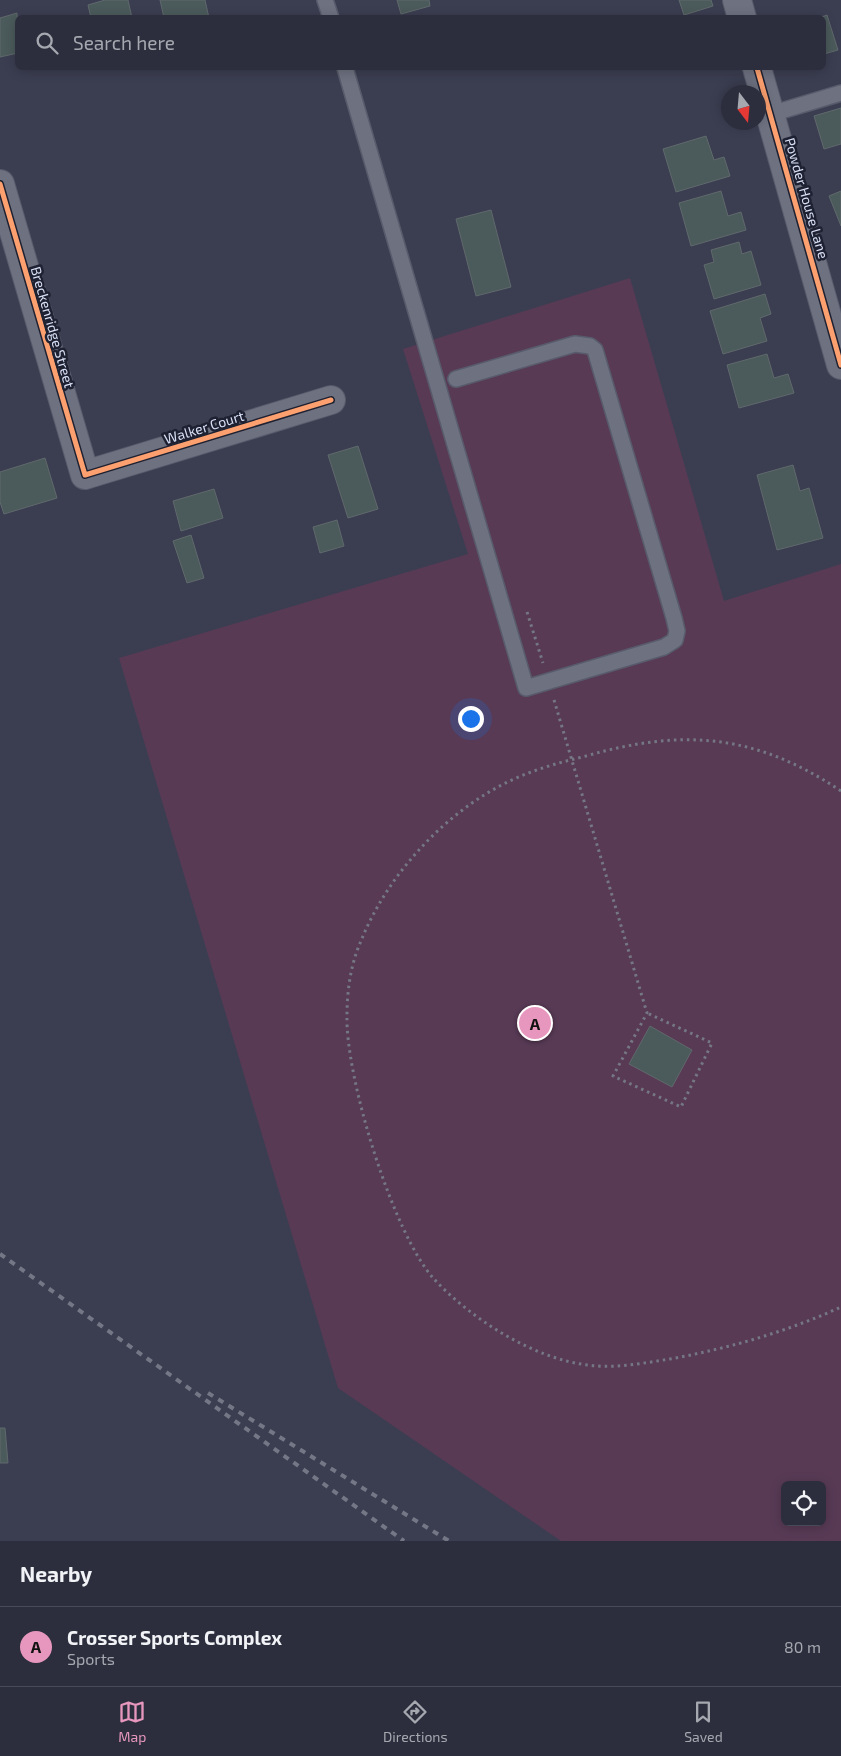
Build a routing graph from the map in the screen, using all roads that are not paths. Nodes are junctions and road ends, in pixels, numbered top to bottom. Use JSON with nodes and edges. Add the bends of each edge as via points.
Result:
{"nodes":[{"id":1,"x":326,"y":0,"type":"edge"},
{"id":2,"x":737,"y":0,"type":"edge"},
{"id":3,"x":330,"y":15,"type":"edge"},
{"id":4,"x":741,"y":15,"type":"edge"},
{"id":5,"x":346,"y":70,"type":"edge"},
{"id":6,"x":758,"y":70,"type":"edge"},
{"id":7,"x":841,"y":93,"type":"edge"},
{"id":8,"x":771,"y":114,"type":"junction"},
{"id":9,"x":0,"y":184,"type":"edge"},
{"id":10,"x":841,"y":364,"type":"edge"},
{"id":11,"x":456,"y":379,"type":"dead end"},
{"id":12,"x":330,"y":400,"type":"dead end"},
{"id":13,"x":85,"y":475,"type":"joint"}],
"edges":[{"from":1,"to":3,"type":"lane"},
{"from":2,"to":4,"type":"street"},
{"from":5,"to":11,"type":"lane","via":[[526,688],[664,647],[675,640],[677,631],[598,357],[590,346],[575,344]]},
{"from":6,"to":8,"type":"street","name":"Powder House Lane"},
{"from":7,"to":8,"type":"lane"},
{"from":8,"to":10,"type":"street","name":"Powder House Lane"},
{"from":9,"to":13,"type":"street","name":"Breckenridge Street"},
{"from":12,"to":13,"type":"street","name":"Walker Court"}]}
